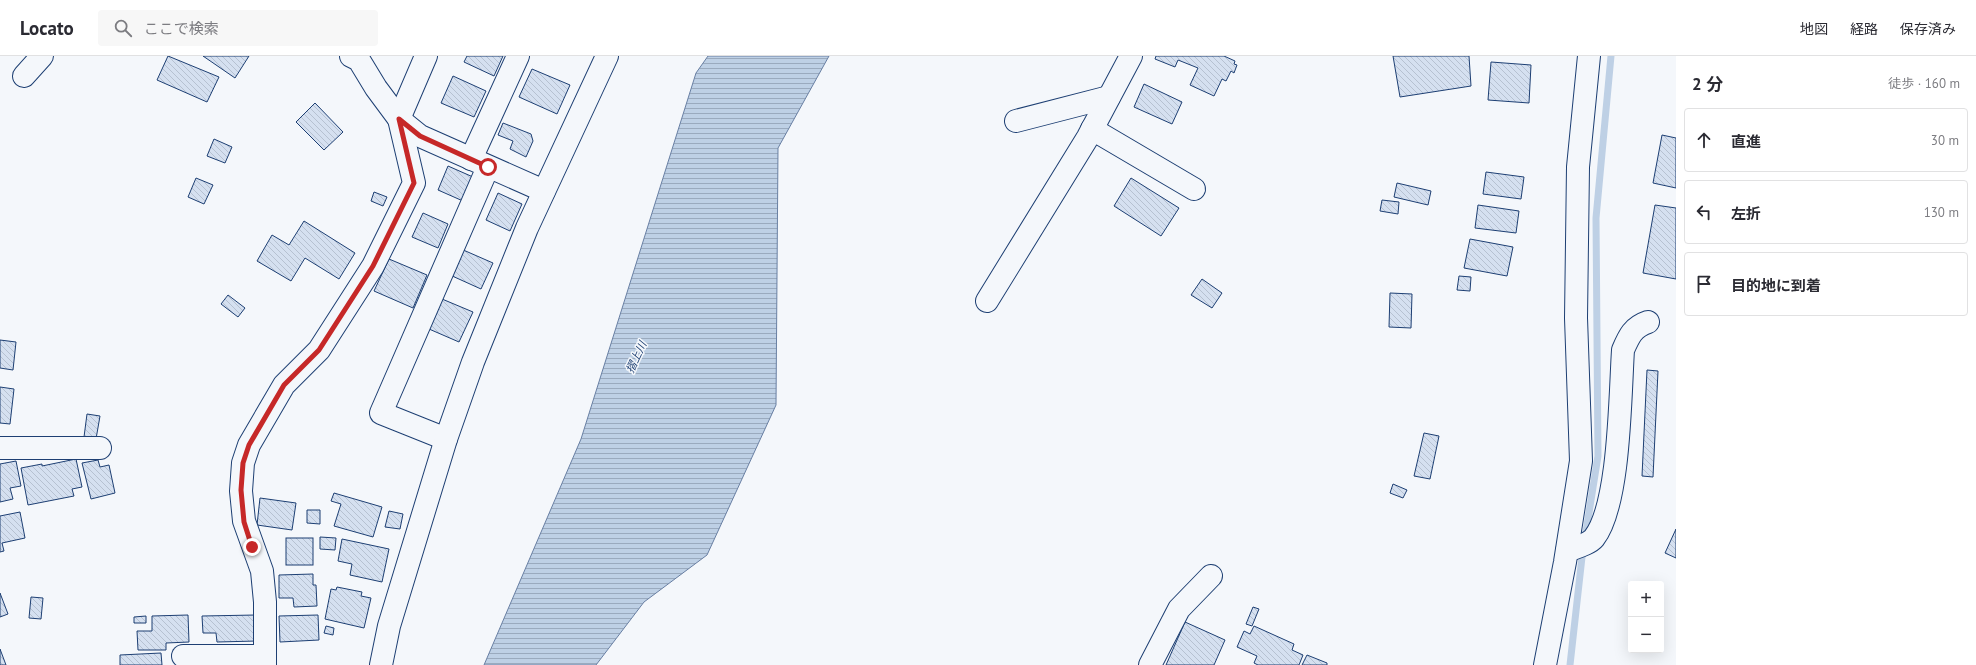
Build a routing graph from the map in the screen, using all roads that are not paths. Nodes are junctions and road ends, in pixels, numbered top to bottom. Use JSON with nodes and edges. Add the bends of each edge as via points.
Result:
{"nodes":[{"id":1,"x":42,"y":56,"type":"edge"},
{"id":2,"x":351,"y":56,"type":"edge"},
{"id":3,"x":426,"y":56,"type":"edge"},
{"id":4,"x":518,"y":56,"type":"edge"},
{"id":5,"x":607,"y":56,"type":"edge"},
{"id":6,"x":1131,"y":56,"type":"edge"},
{"id":7,"x":1589,"y":56,"type":"edge"},
{"id":8,"x":24,"y":76,"type":"dead end"},
{"id":9,"x":1109,"y":97,"type":"junction"},
{"id":10,"x":399,"y":119,"type":"junction"},
{"id":11,"x":1016,"y":121,"type":"dead end"},
{"id":12,"x":1092,"y":129,"type":"junction"},
{"id":13,"x":480,"y":163,"type":"junction"},
{"id":14,"x":1194,"y":190,"type":"dead end"},
{"id":15,"x":544,"y":191,"type":"junction"},
{"id":16,"x":988,"y":301,"type":"dead end"},
{"id":17,"x":1648,"y":322,"type":"dead end"},
{"id":18,"x":446,"y":439,"type":"junction"},
{"id":19,"x":0,"y":448,"type":"edge"},
{"id":20,"x":100,"y":448,"type":"dead end"},
{"id":21,"x":1579,"y":546,"type":"junction"},
{"id":22,"x":1210,"y":576,"type":"dead end"},
{"id":23,"x":183,"y":656,"type":"dead end"},
{"id":24,"x":265,"y":661,"type":"edge"},
{"id":25,"x":382,"y":665,"type":"edge"},
{"id":26,"x":1150,"y":665,"type":"edge"},
{"id":27,"x":1545,"y":665,"type":"edge"}],
"edges":[{"from":1,"to":8,"type":"street"},
{"from":2,"to":10,"type":"street","via":[[359,60]]},
{"from":3,"to":10,"type":"street"},
{"from":4,"to":13,"type":"street"},
{"from":5,"to":15,"type":"street"},
{"from":6,"to":9,"type":"street"},
{"from":7,"to":21,"type":"street","via":[[1578,167],[1576,318],[1581,460]]},
{"from":9,"to":11,"type":"street"},
{"from":9,"to":12,"type":"street"},
{"from":10,"to":13,"type":"street","via":[[420,136]]},
{"from":10,"to":24,"type":"street","via":[[414,183],[373,266],[319,350],[284,385],[249,445],[243,463],[241,490],[244,522],[262,571]]},
{"from":12,"to":14,"type":"street"},
{"from":12,"to":16,"type":"street"},
{"from":13,"to":15,"type":"street"},
{"from":13,"to":18,"type":"street","via":[[381,413]]},
{"from":15,"to":18,"type":"street","via":[[473,362]]},
{"from":17,"to":21,"type":"street","via":[[1637,325],[1623,350],[1611,496],[1603,522]]},
{"from":18,"to":25,"type":"street","via":[[389,626]]},
{"from":19,"to":20,"type":"street"},
{"from":21,"to":27,"type":"street"},
{"from":22,"to":26,"type":"street","via":[[1179,609]]},
{"from":23,"to":24,"type":"street"}]}
